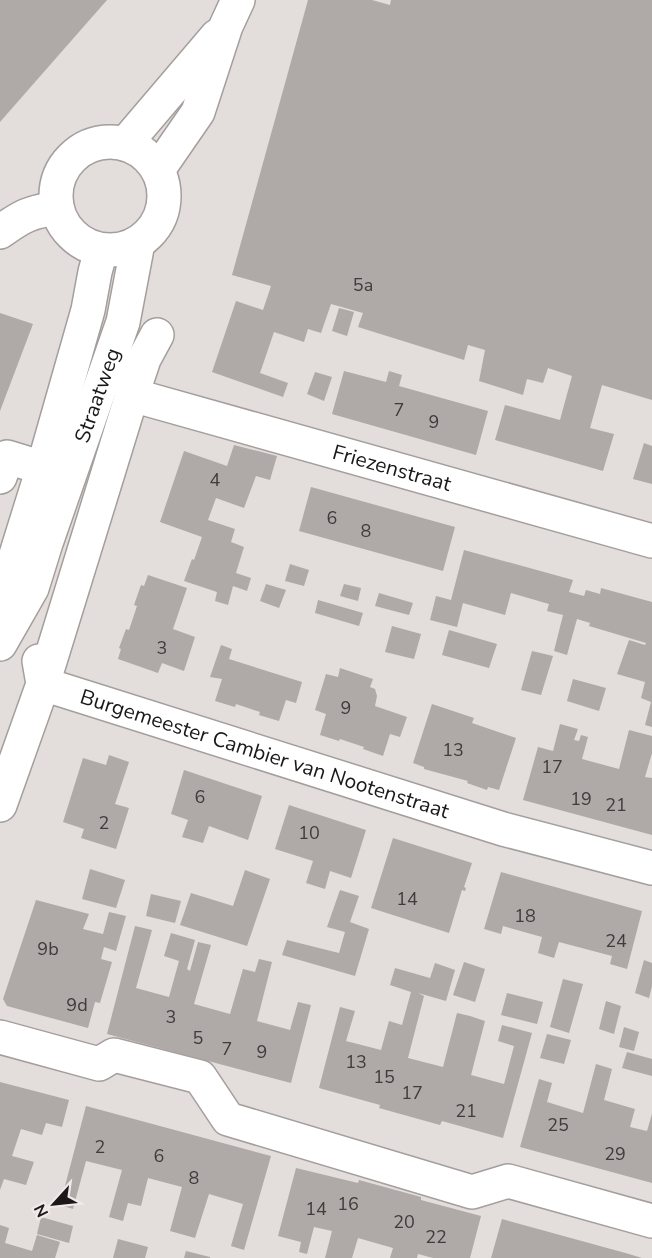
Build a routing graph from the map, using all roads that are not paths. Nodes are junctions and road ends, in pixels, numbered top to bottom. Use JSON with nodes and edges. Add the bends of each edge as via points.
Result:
{"nodes":[{"id":1,"x":232,"y":13,"type":"edge"},
{"id":2,"x":125,"y":144,"type":"junction"},
{"id":3,"x":158,"y":170,"type":"junction"},
{"id":4,"x":57,"y":208,"type":"junction"},
{"id":5,"x":0,"y":232,"type":"edge"},
{"id":6,"x":138,"y":243,"type":"junction"},
{"id":7,"x":101,"y":250,"type":"junction"},
{"id":8,"x":157,"y":335,"type":"dead end"},
{"id":9,"x":132,"y":395,"type":"junction"},
{"id":10,"x":43,"y":468,"type":"junction"},
{"id":11,"x":0,"y":477,"type":"edge"},
{"id":12,"x":652,"y":542,"type":"edge"},
{"id":13,"x":46,"y":543,"type":"junction"},
{"id":14,"x":0,"y":626,"type":"edge"},
{"id":15,"x":0,"y":644,"type":"edge"},
{"id":16,"x":43,"y":684,"type":"junction"},
{"id":17,"x":0,"y":805,"type":"edge"},
{"id":18,"x":652,"y":868,"type":"edge"},
{"id":19,"x":0,"y":1037,"type":"edge"},
{"id":20,"x":652,"y":1221,"type":"edge"}],
"edges":[{"from":1,"to":2,"type":"street"},
{"from":1,"to":3,"type":"street","via":[[198,112]]},
{"from":2,"to":3,"type":"street","via":[[138,150]]},
{"from":2,"to":4,"type":"street","via":[[99,143],[74,155],[58,179]]},
{"from":3,"to":6,"type":"street","via":[[163,183],[163,207],[154,227]]},
{"from":4,"to":5,"type":"street","via":[[33,212]]},
{"from":4,"to":7,"type":"street","via":[[66,228],[82,242]]},
{"from":6,"to":7,"type":"street"},
{"from":6,"to":13,"type":"street","name":"Straatweg","via":[[123,322]]},
{"from":7,"to":10,"type":"street","name":"Straatweg"},
{"from":8,"to":9,"type":"street"},
{"from":9,"to":12,"type":"street","name":"Friezenstraat"},
{"from":9,"to":16,"type":"street"},
{"from":10,"to":11,"type":"street","via":[[7,457]]},
{"from":10,"to":14,"type":"street","name":"Straatweg","via":[[9,577]]},
{"from":13,"to":15,"type":"street","name":"Straatweg","via":[[32,588]]},
{"from":13,"to":16,"type":"street","via":[[57,569],[37,648]]},
{"from":16,"to":17,"type":"street"},
{"from":16,"to":18,"type":"street","name":"Burgemeester Cambier van Nootenstraat","via":[[503,829]]},
{"from":19,"to":20,"type":"street","via":[[99,1064],[114,1055],[200,1077],[228,1119],[472,1192],[508,1181]]}]}
